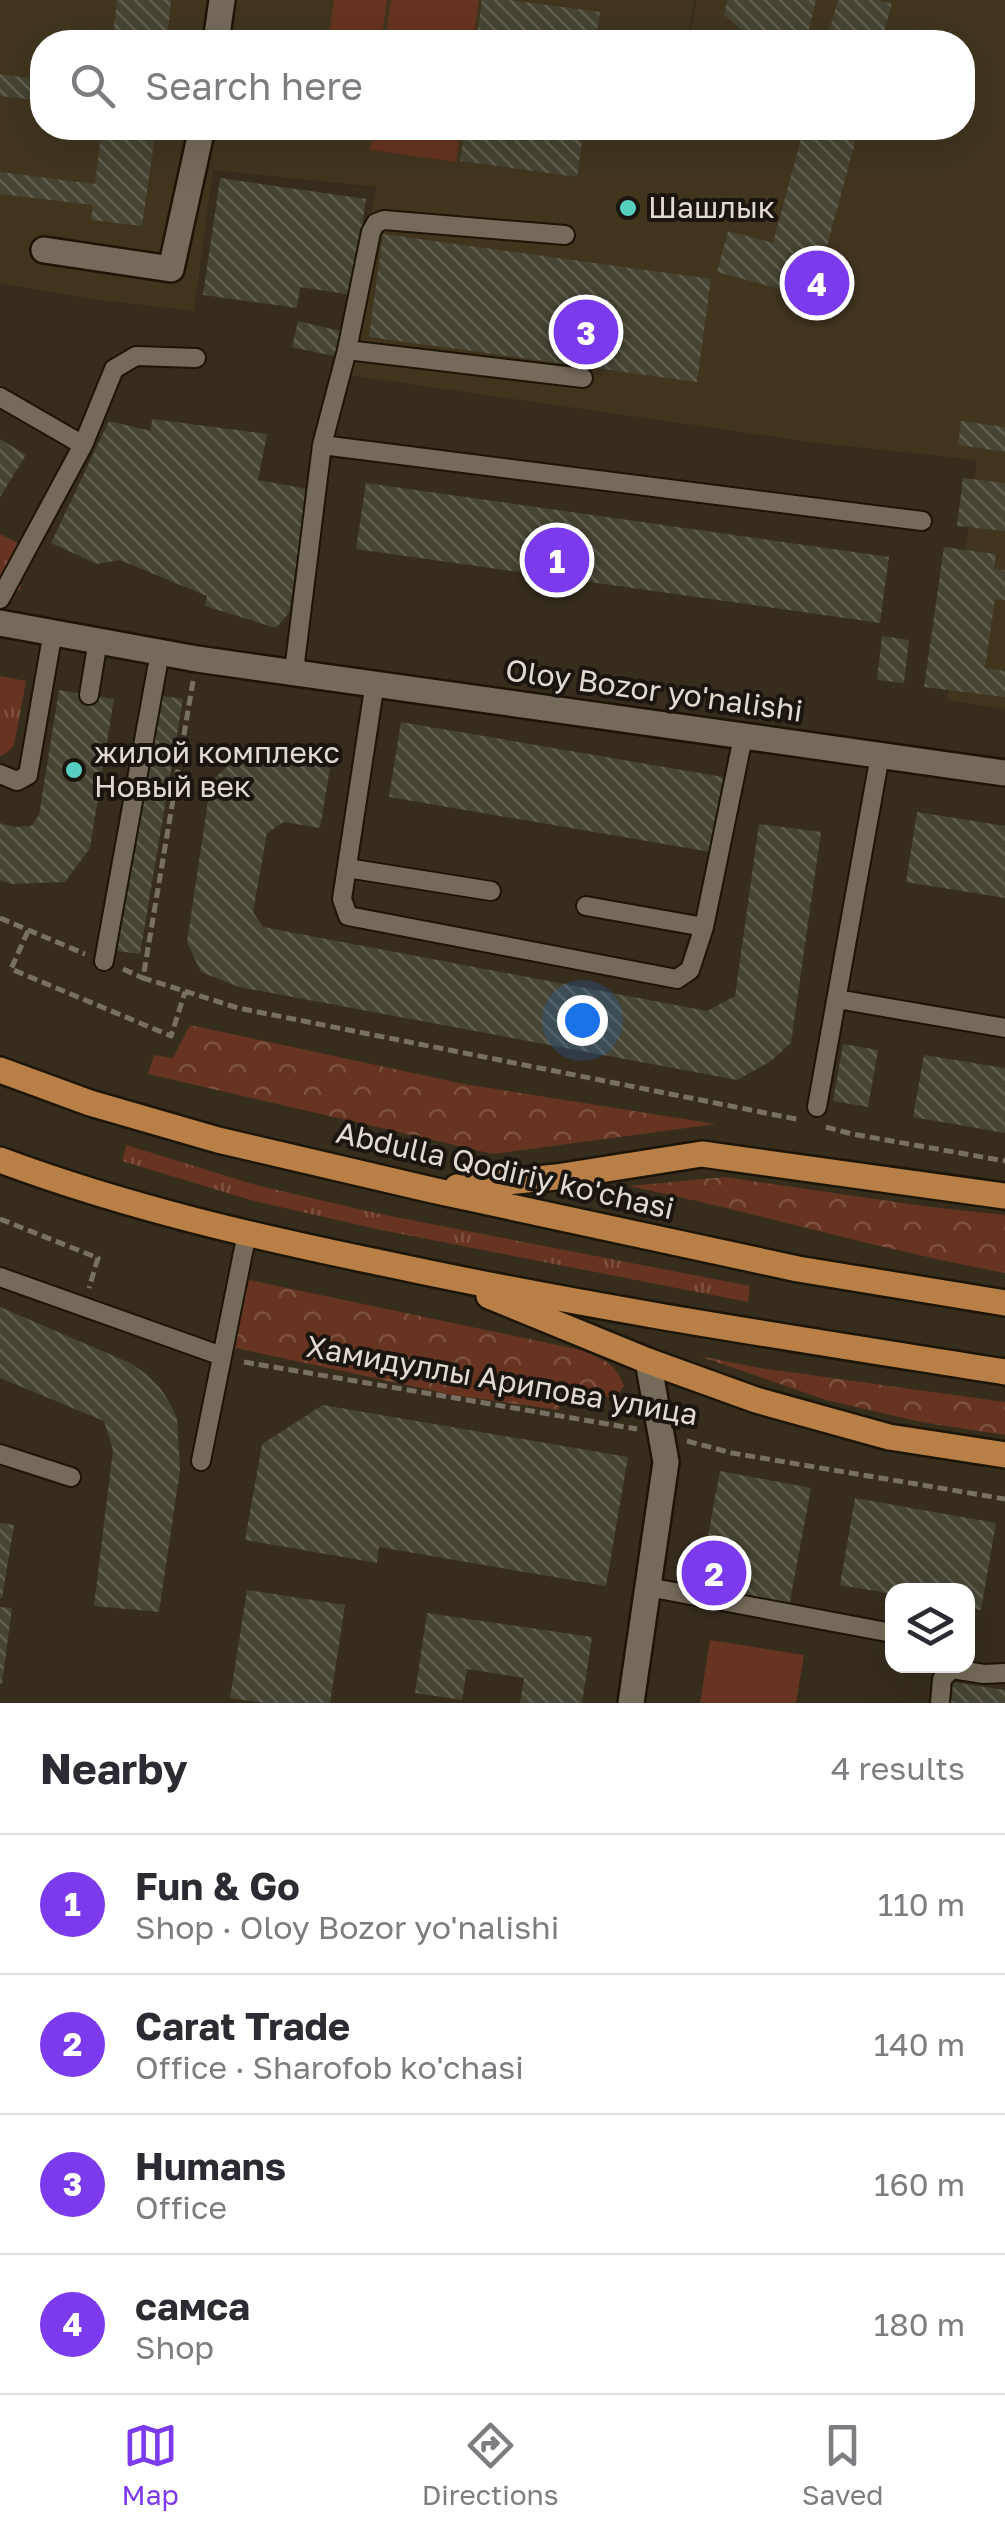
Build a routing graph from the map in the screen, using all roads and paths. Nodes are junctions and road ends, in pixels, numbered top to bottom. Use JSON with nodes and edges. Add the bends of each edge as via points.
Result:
{"nodes":[{"id":1,"x":222,"y":0,"type":"edge"},
{"id":2,"x":218,"y":30,"type":"edge"},
{"id":3,"x":199,"y":140,"type":"edge"},
{"id":4,"x":565,"y":235,"type":"dead end"},
{"id":5,"x":44,"y":250,"type":"dead end"},
{"id":6,"x":347,"y":350,"type":"junction"},
{"id":7,"x":196,"y":358,"type":"dead end"},
{"id":8,"x":583,"y":378,"type":"dead end"},
{"id":9,"x":0,"y":397,"type":"edge"},
{"id":10,"x":83,"y":444,"type":"junction"},
{"id":11,"x":322,"y":445,"type":"junction"},
{"id":12,"x":922,"y":522,"type":"dead end"},
{"id":13,"x":0,"y":599,"type":"edge"},
{"id":14,"x":0,"y":623,"type":"edge"},
{"id":15,"x":53,"y":631,"type":"junction"},
{"id":16,"x":98,"y":640,"type":"junction"},
{"id":17,"x":160,"y":652,"type":"junction"},
{"id":18,"x":196,"y":659,"type":"junction"},
{"id":19,"x":294,"y":671,"type":"junction"},
{"id":20,"x":375,"y":682,"type":"junction"},
{"id":21,"x":89,"y":695,"type":"dead end"},
{"id":22,"x":743,"y":738,"type":"junction"},
{"id":23,"x":880,"y":755,"type":"junction"},
{"id":24,"x":1005,"y":773,"type":"edge"},
{"id":25,"x":0,"y":774,"type":"edge"},
{"id":26,"x":348,"y":868,"type":"junction"},
{"id":27,"x":490,"y":892,"type":"dead end"},
{"id":28,"x":586,"y":906,"type":"dead end"},
{"id":29,"x":0,"y":918,"type":"edge"},
{"id":30,"x":704,"y":927,"type":"junction"},
{"id":31,"x":28,"y":930,"type":"junction"},
{"id":32,"x":104,"y":961,"type":"junction"},
{"id":33,"x":144,"y":978,"type":"junction"},
{"id":34,"x":185,"y":992,"type":"junction"},
{"id":35,"x":837,"y":999,"type":"junction"},
{"id":36,"x":1005,"y":1028,"type":"edge"},
{"id":37,"x":0,"y":1072,"type":"edge"},
{"id":38,"x":818,"y":1116,"type":"joint"},
{"id":39,"x":802,"y":1120,"type":"dead end"},
{"id":40,"x":0,"y":1160,"type":"edge"},
{"id":41,"x":1005,"y":1161,"type":"edge"},
{"id":42,"x":432,"y":1190,"type":"junction"},
{"id":43,"x":1005,"y":1196,"type":"edge"},
{"id":44,"x":0,"y":1219,"type":"edge"},
{"id":45,"x":247,"y":1233,"type":"junction"},
{"id":46,"x":98,"y":1258,"type":"dead end"},
{"id":47,"x":438,"y":1275,"type":"junction"},
{"id":48,"x":0,"y":1276,"type":"edge"},
{"id":49,"x":1005,"y":1304,"type":"edge"},
{"id":50,"x":222,"y":1356,"type":"junction"},
{"id":51,"x":648,"y":1361,"type":"junction"},
{"id":52,"x":1005,"y":1372,"type":"edge"},
{"id":53,"x":663,"y":1434,"type":"junction"},
{"id":54,"x":0,"y":1454,"type":"edge"},
{"id":55,"x":1005,"y":1456,"type":"edge"},
{"id":56,"x":201,"y":1461,"type":"dead end"},
{"id":57,"x":72,"y":1477,"type":"dead end"},
{"id":58,"x":1005,"y":1499,"type":"edge"},
{"id":59,"x":648,"y":1587,"type":"junction"},
{"id":60,"x":885,"y":1632,"type":"edge"},
{"id":61,"x":1005,"y":1673,"type":"edge"},
{"id":62,"x":631,"y":1703,"type":"edge"},
{"id":63,"x":940,"y":1703,"type":"edge"}],
"edges":[{"from":1,"to":2,"type":"street"},
{"from":3,"to":5,"type":"street","via":[[170,269]]},
{"from":4,"to":6,"type":"lane","via":[[376,224]]},
{"from":6,"to":8,"type":"lane"},
{"from":6,"to":11,"type":"lane"},
{"from":7,"to":10,"type":"lane","via":[[136,356],[114,369]]},
{"from":9,"to":10,"type":"lane"},
{"from":10,"to":13,"type":"lane"},
{"from":11,"to":12,"type":"lane"},
{"from":11,"to":19,"type":"lane"},
{"from":14,"to":15,"type":"street","name":"Oloy Bozor yo'nalishi"},
{"from":15,"to":16,"type":"street","name":"Oloy Bozor yo'nalishi"},
{"from":15,"to":25,"type":"lane","via":[[28,775],[16,781]]},
{"from":16,"to":17,"type":"street","name":"Oloy Bozor yo'nalishi"},
{"from":16,"to":21,"type":"lane"},
{"from":17,"to":18,"type":"street","name":"Oloy Bozor yo'nalishi"},
{"from":17,"to":32,"type":"lane"},
{"from":18,"to":19,"type":"street","name":"Oloy Bozor yo'nalishi"},
{"from":18,"to":33,"type":"path"},
{"from":19,"to":20,"type":"street","name":"Oloy Bozor yo'nalishi"},
{"from":20,"to":22,"type":"street","name":"Oloy Bozor yo'nalishi"},
{"from":20,"to":26,"type":"lane"},
{"from":22,"to":23,"type":"street","name":"Oloy Bozor yo'nalishi"},
{"from":22,"to":30,"type":"lane"},
{"from":23,"to":24,"type":"street","name":"Oloy Bozor yo'nalishi"},
{"from":23,"to":35,"type":"lane"},
{"from":26,"to":27,"type":"lane"},
{"from":26,"to":30,"type":"lane","via":[[342,899],[348,916],[677,979],[690,970]]},
{"from":28,"to":30,"type":"lane"},
{"from":29,"to":31,"type":"path"},
{"from":31,"to":32,"type":"path"},
{"from":31,"to":34,"type":"path","via":[[11,969],[170,1036]]},
{"from":32,"to":33,"type":"path"},
{"from":33,"to":34,"type":"path"},
{"from":34,"to":39,"type":"path"},
{"from":35,"to":36,"type":"lane"},
{"from":35,"to":38,"type":"lane"},
{"from":37,"to":42,"type":"main road","name":"Abdulla Qodiriy ko'chasi","via":[[218,1140]]},
{"from":38,"to":41,"type":"path","via":[[852,1134]]},
{"from":40,"to":45,"type":"main road","via":[[131,1204]]},
{"from":42,"to":43,"type":"main road","via":[[702,1154]]},
{"from":42,"to":49,"type":"main road","name":"Abdulla Qodiriy ko'chasi","via":[[798,1269]]},
{"from":44,"to":46,"type":"path"},
{"from":45,"to":47,"type":"main road"},
{"from":45,"to":50,"type":"lane"},
{"from":47,"to":51,"type":"main road"},
{"from":47,"to":52,"type":"main road"},
{"from":48,"to":50,"type":"lane"},
{"from":50,"to":53,"type":"path","name":"Хамидуллы Арипова улица"},
{"from":50,"to":56,"type":"lane"},
{"from":51,"to":53,"type":"street"},
{"from":51,"to":55,"type":"main road","via":[[889,1437]]},
{"from":53,"to":58,"type":"path","name":"Хамидуллы Арипова улица","via":[[732,1454]]},
{"from":53,"to":59,"type":"street","via":[[666,1462]]},
{"from":54,"to":57,"type":"lane"},
{"from":59,"to":60,"type":"lane"},
{"from":59,"to":62,"type":"street"},
{"from":61,"to":63,"type":"lane","via":[[952,1670],[942,1679]]}]}
